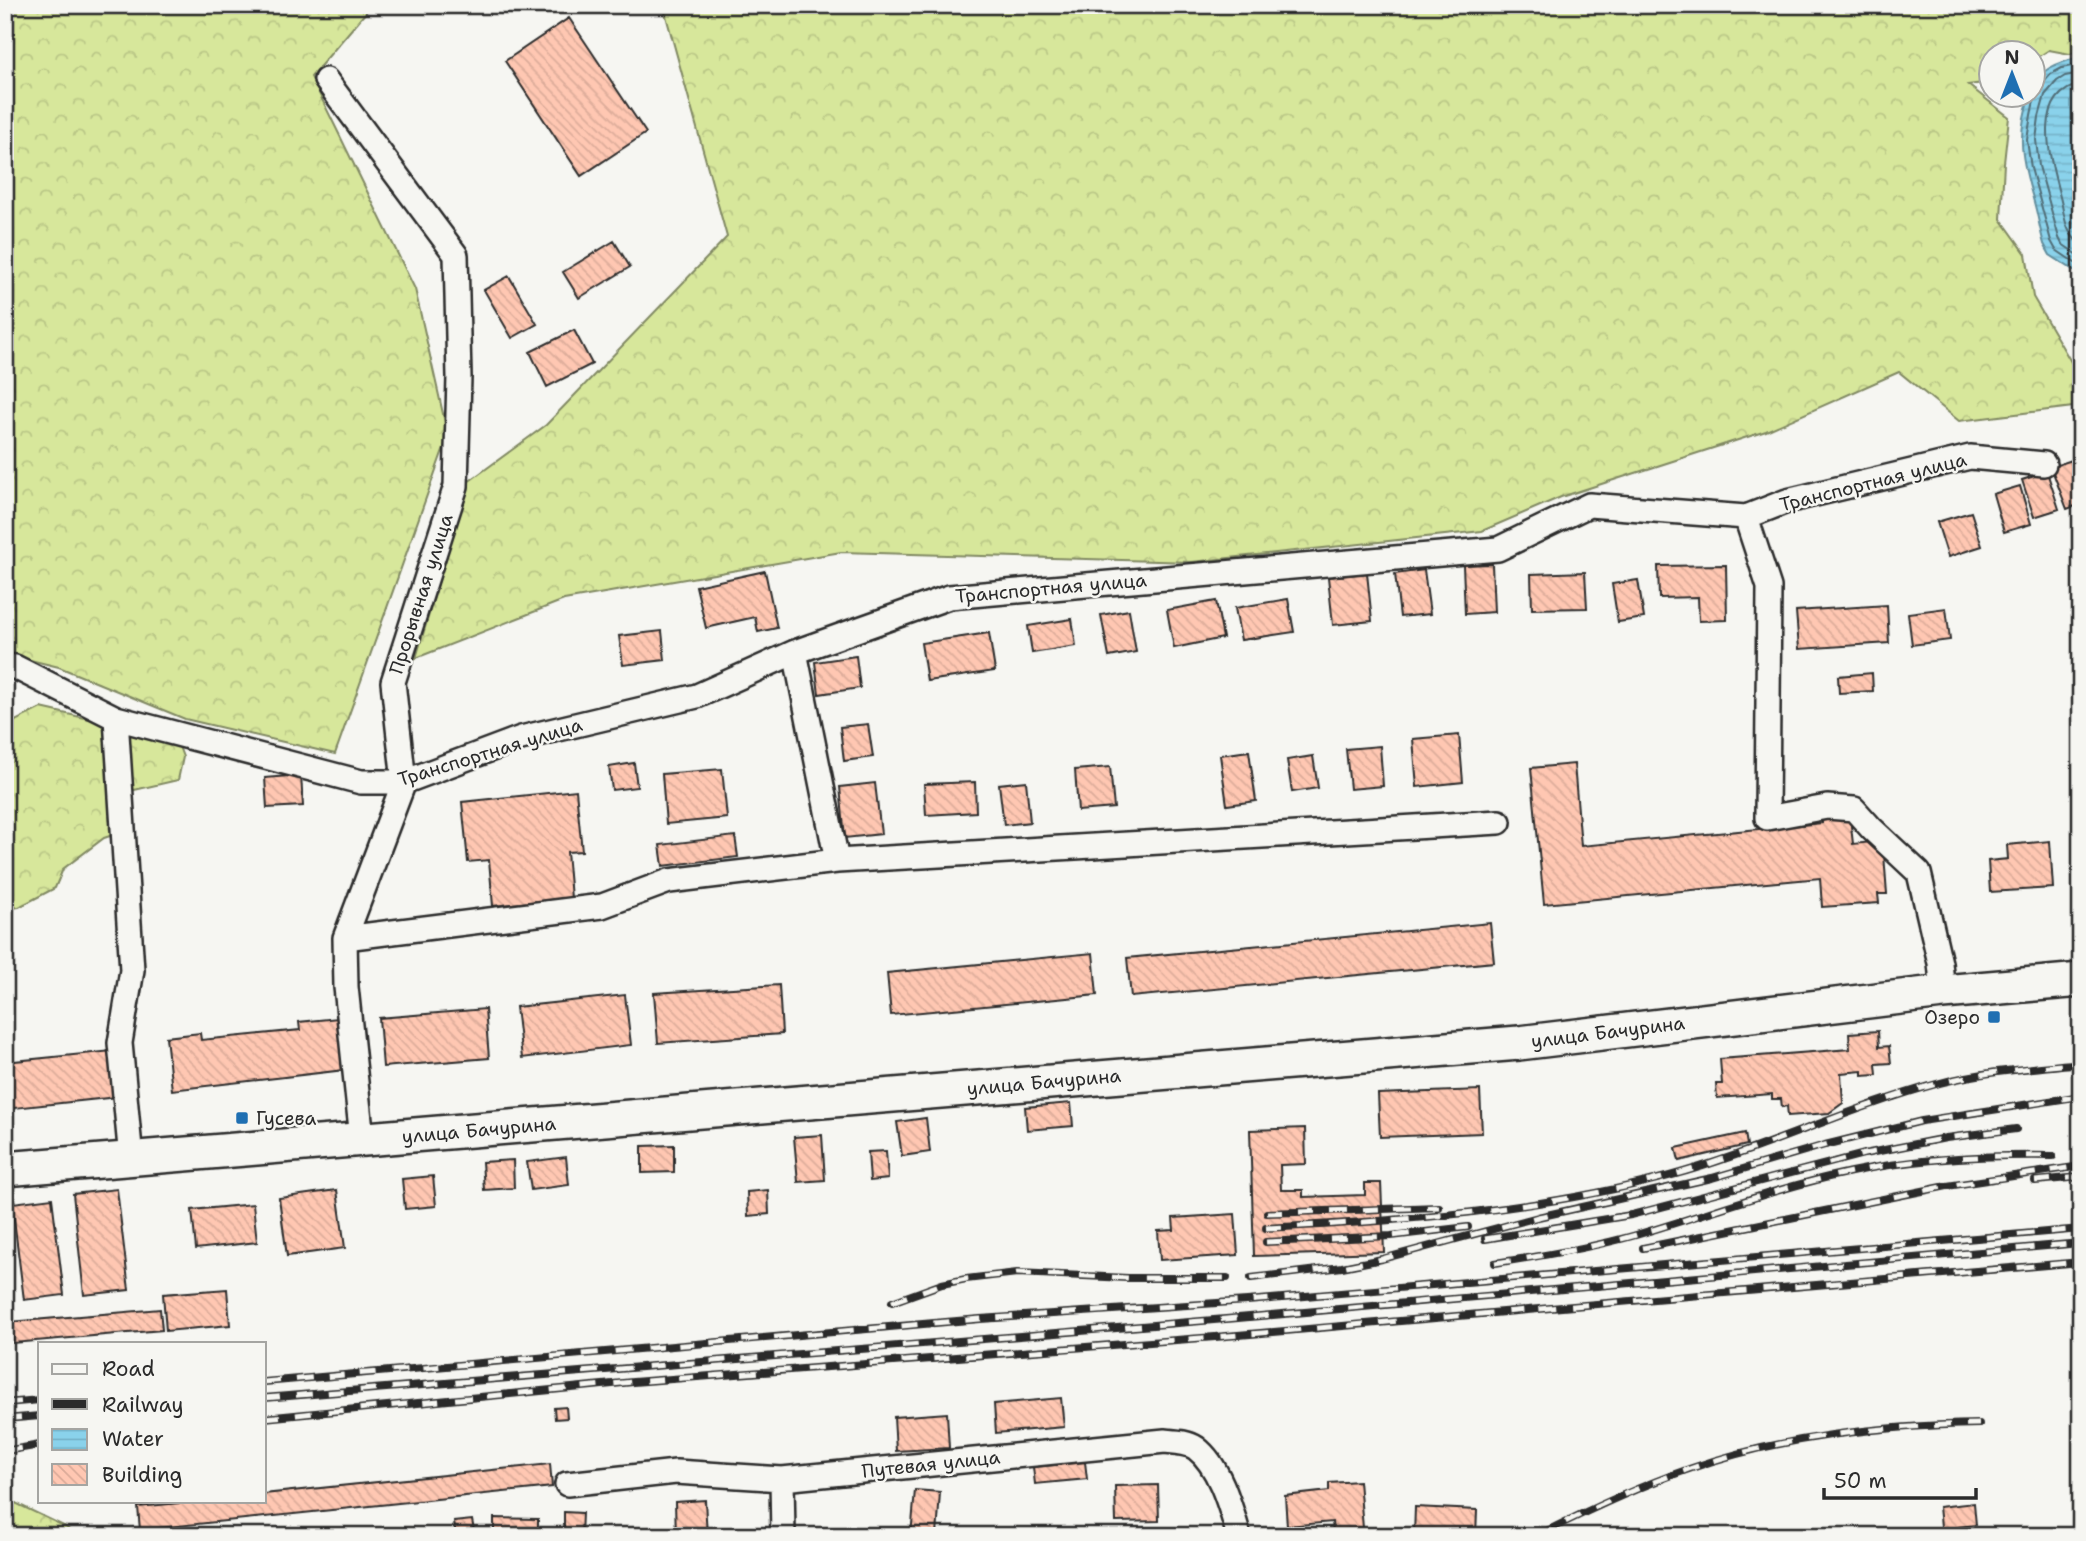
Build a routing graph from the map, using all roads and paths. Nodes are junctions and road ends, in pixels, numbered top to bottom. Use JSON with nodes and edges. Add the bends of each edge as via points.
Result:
{"nodes":[{"id":1,"x":326,"y":80,"type":"dead end"},
{"id":2,"x":2044,"y":464,"type":"dead end"},
{"id":3,"x":1746,"y":517,"type":"junction"},
{"id":4,"x":795,"y":652,"type":"junction"},
{"id":5,"x":5,"y":666,"type":"edge"},
{"id":6,"x":116,"y":718,"type":"junction"},
{"id":7,"x":404,"y":782,"type":"junction"},
{"id":8,"x":1499,"y":822,"type":"dead end"},
{"id":9,"x":837,"y":861,"type":"junction"},
{"id":10,"x":345,"y":938,"type":"junction"},
{"id":11,"x":2081,"y":980,"type":"edge"},
{"id":12,"x":1943,"y":992,"type":"junction"},
{"id":13,"x":362,"y":1139,"type":"junction"},
{"id":14,"x":131,"y":1159,"type":"junction"},
{"id":15,"x":5,"y":1169,"type":"edge"},
{"id":16,"x":782,"y":1479,"type":"junction"},
{"id":17,"x":568,"y":1484,"type":"dead end"},
{"id":18,"x":783,"y":1536,"type":"edge"},
{"id":19,"x":1239,"y":1536,"type":"edge"}],
"edges":[{"from":1,"to":7,"type":"street","name":"Прорывная улица","via":[[456,255],[456,486],[393,682]]},
{"from":2,"to":3,"type":"street","name":"Транспортная улица","via":[[1970,457],[1787,500]]},
{"from":3,"to":4,"type":"street","name":"Транспортная улица","via":[[1588,505],[1498,549],[949,597]]},
{"from":3,"to":12,"type":"street","via":[[1769,587],[1767,818],[1827,807],[1854,809],[1919,873]]},
{"from":4,"to":7,"type":"street","name":"Транспортная улица","via":[[697,696],[522,738]]},
{"from":4,"to":9,"type":"street"},
{"from":5,"to":6,"type":"street","name":"Транспортная улица"},
{"from":6,"to":7,"type":"street","name":"Транспортная улица","via":[[361,782]]},
{"from":6,"to":14,"type":"street","via":[[132,970],[120,1043]]},
{"from":7,"to":10,"type":"street","name":"Прорывная улица"},
{"from":8,"to":9,"type":"street"},
{"from":9,"to":10,"type":"street","via":[[669,881],[602,906]]},
{"from":10,"to":13,"type":"street","name":"Прорывная улица"},
{"from":11,"to":12,"type":"street","name":"улица Бачурина"},
{"from":12,"to":13,"type":"street","name":"улица Бачурина","via":[[1519,1042]]},
{"from":13,"to":14,"type":"street","name":"улица Бачурина"},
{"from":14,"to":15,"type":"street","name":"улица Бачурина"},
{"from":16,"to":17,"type":"street","name":"Путевая улица","via":[[676,1472]]},
{"from":16,"to":18,"type":"street"},
{"from":16,"to":19,"type":"street","name":"Путевая улица","via":[[1180,1442],[1196,1448],[1220,1480]]}]}
